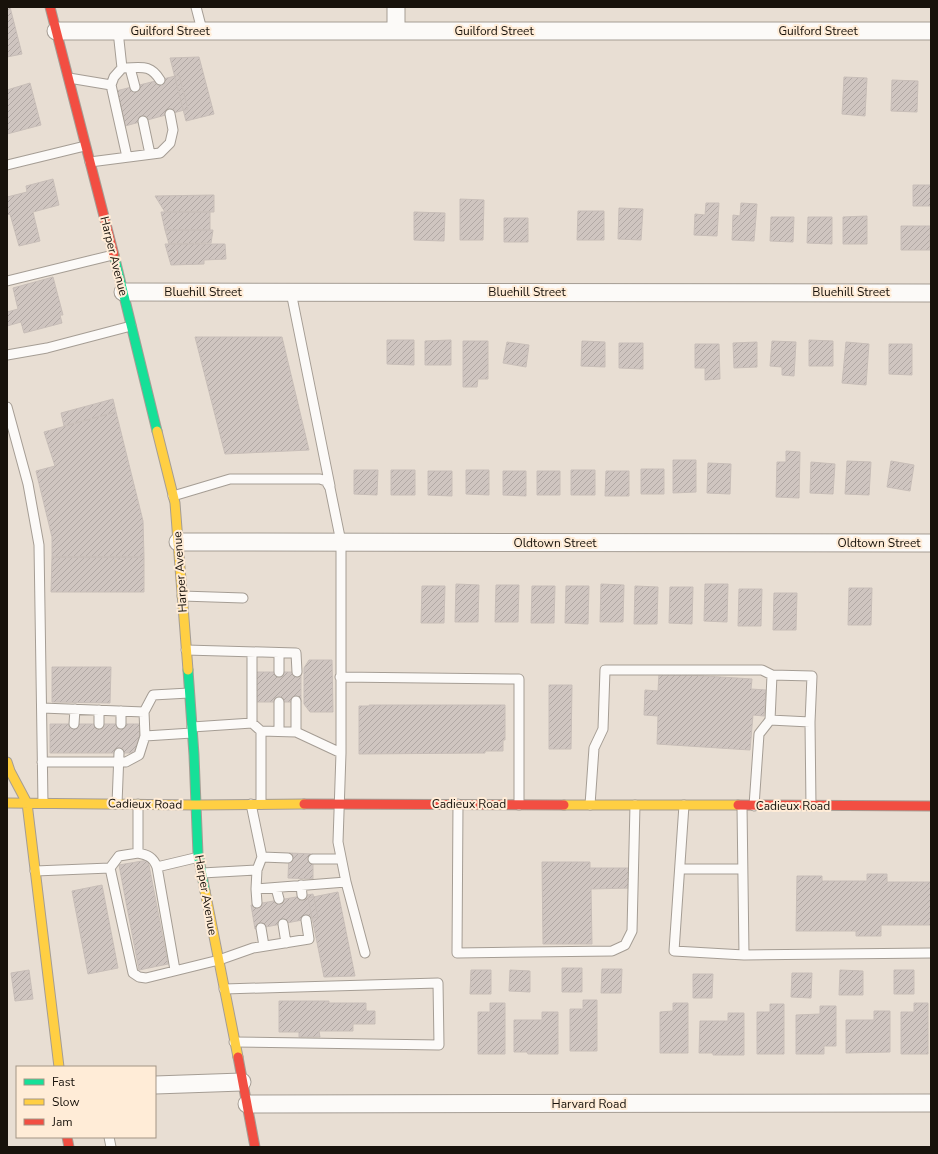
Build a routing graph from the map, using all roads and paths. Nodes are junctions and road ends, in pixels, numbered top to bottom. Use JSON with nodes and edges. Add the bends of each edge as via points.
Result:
{"nodes":[{"id":1,"x":50,"y":7,"type":"edge"},
{"id":2,"x":196,"y":7,"type":"edge"},
{"id":3,"x":396,"y":7,"type":"edge"},
{"id":4,"x":202,"y":30,"type":"junction"},
{"id":5,"x":56,"y":31,"type":"junction"},
{"id":6,"x":118,"y":31,"type":"junction"},
{"id":7,"x":396,"y":31,"type":"junction"},
{"id":8,"x":931,"y":31,"type":"edge"},
{"id":9,"x":126,"y":68,"type":"junction"},
{"id":10,"x":68,"y":77,"type":"junction"},
{"id":11,"x":160,"y":80,"type":"dead end"},
{"id":12,"x":111,"y":85,"type":"junction"},
{"id":13,"x":135,"y":87,"type":"dead end"},
{"id":14,"x":170,"y":114,"type":"dead end"},
{"id":15,"x":143,"y":121,"type":"dead end"},
{"id":16,"x":85,"y":146,"type":"junction"},
{"id":17,"x":150,"y":154,"type":"junction"},
{"id":18,"x":127,"y":157,"type":"junction"},
{"id":19,"x":90,"y":162,"type":"junction"},
{"id":20,"x":7,"y":165,"type":"edge"},
{"id":21,"x":113,"y":255,"type":"junction"},
{"id":22,"x":7,"y":281,"type":"edge"},
{"id":23,"x":123,"y":292,"type":"junction"},
{"id":24,"x":291,"y":292,"type":"junction"},
{"id":25,"x":931,"y":292,"type":"edge"},
{"id":26,"x":131,"y":326,"type":"junction"},
{"id":27,"x":7,"y":355,"type":"edge"},
{"id":28,"x":7,"y":407,"type":"edge"},
{"id":29,"x":330,"y":488,"type":"junction"},
{"id":30,"x":173,"y":496,"type":"junction"},
{"id":31,"x":178,"y":542,"type":"junction"},
{"id":32,"x":341,"y":542,"type":"junction"},
{"id":33,"x":931,"y":543,"type":"edge"},
{"id":34,"x":182,"y":596,"type":"junction"},
{"id":35,"x":243,"y":598,"type":"dead end"},
{"id":36,"x":186,"y":650,"type":"junction"},
{"id":37,"x":252,"y":652,"type":"junction"},
{"id":38,"x":280,"y":653,"type":"junction"},
{"id":39,"x":279,"y":672,"type":"dead end"},
{"id":40,"x":296,"y":672,"type":"dead end"},
{"id":41,"x":772,"y":675,"type":"junction"},
{"id":42,"x":340,"y":677,"type":"junction"},
{"id":43,"x":190,"y":693,"type":"junction"},
{"id":44,"x":279,"y":702,"type":"dead end"},
{"id":45,"x":296,"y":702,"type":"dead end"},
{"id":46,"x":42,"y":708,"type":"junction"},
{"id":47,"x":75,"y":709,"type":"junction"},
{"id":48,"x":99,"y":710,"type":"junction"},
{"id":49,"x":121,"y":711,"type":"junction"},
{"id":50,"x":144,"y":712,"type":"junction"},
{"id":51,"x":770,"y":720,"type":"junction"},
{"id":52,"x":810,"y":722,"type":"junction"},
{"id":53,"x":252,"y":723,"type":"junction"},
{"id":54,"x":74,"y":724,"type":"dead end"},
{"id":55,"x":99,"y":724,"type":"dead end"},
{"id":56,"x":120,"y":724,"type":"dead end"},
{"id":57,"x":192,"y":730,"type":"junction"},
{"id":58,"x":261,"y":731,"type":"junction"},
{"id":59,"x":279,"y":731,"type":"junction"},
{"id":60,"x":296,"y":732,"type":"junction"},
{"id":61,"x":145,"y":736,"type":"junction"},
{"id":62,"x":98,"y":753,"type":"dead end"},
{"id":63,"x":341,"y":753,"type":"junction"},
{"id":64,"x":119,"y":757,"type":"junction"},
{"id":65,"x":7,"y":762,"type":"edge"},
{"id":66,"x":42,"y":762,"type":"junction"},
{"id":67,"x":98,"y":762,"type":"junction"},
{"id":68,"x":7,"y":803,"type":"edge"},
{"id":69,"x":43,"y":803,"type":"junction"},
{"id":70,"x":27,"y":804,"type":"junction"},
{"id":71,"x":118,"y":804,"type":"junction"},
{"id":72,"x":138,"y":804,"type":"junction"},
{"id":73,"x":251,"y":804,"type":"junction"},
{"id":74,"x":261,"y":804,"type":"junction"},
{"id":75,"x":340,"y":804,"type":"junction"},
{"id":76,"x":458,"y":804,"type":"junction"},
{"id":77,"x":196,"y":805,"type":"junction"},
{"id":78,"x":519,"y":805,"type":"junction"},
{"id":79,"x":590,"y":805,"type":"junction"},
{"id":80,"x":635,"y":805,"type":"junction"},
{"id":81,"x":684,"y":805,"type":"junction"},
{"id":82,"x":742,"y":806,"type":"junction"},
{"id":83,"x":754,"y":806,"type":"junction"},
{"id":84,"x":811,"y":806,"type":"junction"},
{"id":85,"x":931,"y":806,"type":"edge"},
{"id":86,"x":138,"y":853,"type":"junction"},
{"id":87,"x":199,"y":857,"type":"junction"},
{"id":88,"x":262,"y":857,"type":"junction"},
{"id":89,"x":288,"y":858,"type":"dead end"},
{"id":90,"x":313,"y":859,"type":"dead end"},
{"id":91,"x":340,"y":860,"type":"junction"},
{"id":92,"x":157,"y":867,"type":"junction"},
{"id":93,"x":110,"y":868,"type":"junction"},
{"id":94,"x":680,"y":869,"type":"junction"},
{"id":95,"x":742,"y":869,"type":"junction"},
{"id":96,"x":257,"y":870,"type":"junction"},
{"id":97,"x":35,"y":871,"type":"junction"},
{"id":98,"x":202,"y":873,"type":"junction"},
{"id":99,"x":346,"y":882,"type":"junction"},
{"id":100,"x":301,"y":885,"type":"junction"},
{"id":101,"x":276,"y":888,"type":"junction"},
{"id":102,"x":256,"y":889,"type":"junction"},
{"id":103,"x":302,"y":895,"type":"dead end"},
{"id":104,"x":279,"y":900,"type":"dead end"},
{"id":105,"x":257,"y":903,"type":"dead end"},
{"id":106,"x":306,"y":920,"type":"dead end"},
{"id":107,"x":283,"y":924,"type":"dead end"},
{"id":108,"x":261,"y":928,"type":"dead end"},
{"id":109,"x":286,"y":943,"type":"junction"},
{"id":110,"x":264,"y":946,"type":"junction"},
{"id":111,"x":364,"y":953,"type":"dead end"},
{"id":112,"x":931,"y":953,"type":"edge"},
{"id":113,"x":744,"y":955,"type":"junction"},
{"id":114,"x":219,"y":960,"type":"junction"},
{"id":115,"x":175,"y":970,"type":"junction"},
{"id":116,"x":224,"y":989,"type":"junction"},
{"id":117,"x":234,"y":1042,"type":"junction"},
{"id":118,"x":59,"y":1066,"type":"edge"},
{"id":119,"x":242,"y":1082,"type":"junction"},
{"id":120,"x":156,"y":1085,"type":"edge"},
{"id":121,"x":931,"y":1103,"type":"edge"},
{"id":122,"x":247,"y":1104,"type":"junction"},
{"id":123,"x":255,"y":1147,"type":"edge"}],
"edges":[{"from":1,"to":5,"type":"main road","name":"Harper Avenue"},
{"from":2,"to":4,"type":"lane"},
{"from":3,"to":7,"type":"street"},
{"from":4,"to":6,"type":"street","name":"Guilford Street"},
{"from":4,"to":7,"type":"street","name":"Guilford Street"},
{"from":5,"to":6,"type":"street","name":"Guilford Street"},
{"from":5,"to":10,"type":"main road","name":"Harper Avenue"},
{"from":6,"to":9,"type":"lane"},
{"from":7,"to":8,"type":"street","name":"Guilford Street"},
{"from":9,"to":11,"type":"lane","via":[[148,68],[155,72]]},
{"from":9,"to":12,"type":"lane","via":[[114,76]]},
{"from":9,"to":13,"type":"lane"},
{"from":10,"to":12,"type":"lane"},
{"from":10,"to":16,"type":"main road","name":"Harper Avenue"},
{"from":12,"to":18,"type":"lane"},
{"from":14,"to":17,"type":"lane","via":[[173,130],[170,143],[160,153]]},
{"from":15,"to":17,"type":"lane"},
{"from":16,"to":19,"type":"main road","name":"Harper Avenue"},
{"from":16,"to":20,"type":"lane"},
{"from":17,"to":18,"type":"lane"},
{"from":18,"to":19,"type":"lane"},
{"from":19,"to":21,"type":"main road","name":"Harper Avenue"},
{"from":21,"to":22,"type":"lane"},
{"from":21,"to":23,"type":"main road","name":"Harper Avenue"},
{"from":23,"to":24,"type":"street","name":"Bluehill Street"},
{"from":23,"to":26,"type":"main road","name":"Harper Avenue"},
{"from":24,"to":25,"type":"street","name":"Bluehill Street"},
{"from":24,"to":29,"type":"lane"},
{"from":26,"to":27,"type":"lane","via":[[47,348]]},
{"from":26,"to":30,"type":"main road","name":"Harper Avenue"},
{"from":28,"to":46,"type":"lane","via":[[28,484],[39,545]]},
{"from":29,"to":30,"type":"lane","via":[[326,481],[320,478],[230,479]]},
{"from":29,"to":32,"type":"lane"},
{"from":30,"to":31,"type":"main road","name":"Harper Avenue"},
{"from":31,"to":32,"type":"street","name":"Oldtown Street"},
{"from":31,"to":34,"type":"main road","name":"Harper Avenue"},
{"from":32,"to":33,"type":"street","name":"Oldtown Street"},
{"from":32,"to":42,"type":"lane","via":[[337,602]]},
{"from":34,"to":35,"type":"lane"},
{"from":34,"to":36,"type":"main road","name":"Harper Avenue"},
{"from":36,"to":37,"type":"lane"},
{"from":36,"to":43,"type":"main road","name":"Harper Avenue"},
{"from":37,"to":38,"type":"lane"},
{"from":37,"to":53,"type":"lane"},
{"from":38,"to":39,"type":"lane"},
{"from":38,"to":40,"type":"lane","via":[[296,653]]},
{"from":41,"to":51,"type":"lane"},
{"from":41,"to":52,"type":"lane","via":[[812,676]]},
{"from":41,"to":79,"type":"lane","via":[[762,670],[605,670],[603,729],[594,748]]},
{"from":42,"to":63,"type":"lane"},
{"from":42,"to":78,"type":"lane","via":[[519,679]]},
{"from":43,"to":50,"type":"lane","via":[[153,695]]},
{"from":43,"to":57,"type":"main road","name":"Harper Avenue"},
{"from":44,"to":59,"type":"lane"},
{"from":45,"to":60,"type":"lane"},
{"from":46,"to":47,"type":"lane"},
{"from":46,"to":66,"type":"lane"},
{"from":47,"to":48,"type":"lane"},
{"from":47,"to":54,"type":"lane"},
{"from":48,"to":49,"type":"lane"},
{"from":48,"to":55,"type":"lane"},
{"from":49,"to":50,"type":"lane"},
{"from":49,"to":56,"type":"lane"},
{"from":50,"to":61,"type":"lane"},
{"from":51,"to":52,"type":"lane"},
{"from":51,"to":83,"type":"lane","via":[[759,734]]},
{"from":52,"to":84,"type":"lane"},
{"from":53,"to":57,"type":"lane"},
{"from":53,"to":58,"type":"lane"},
{"from":57,"to":61,"type":"lane"},
{"from":57,"to":77,"type":"main road","name":"Harper Avenue"},
{"from":58,"to":59,"type":"lane"},
{"from":58,"to":74,"type":"lane"},
{"from":59,"to":60,"type":"lane"},
{"from":60,"to":63,"type":"lane"},
{"from":61,"to":64,"type":"lane","via":[[139,755],[126,762]]},
{"from":62,"to":67,"type":"lane"},
{"from":63,"to":75,"type":"lane"},
{"from":64,"to":67,"type":"lane"},
{"from":64,"to":71,"type":"lane"},
{"from":65,"to":70,"type":"main road"},
{"from":66,"to":67,"type":"lane","via":[[74,757]]},
{"from":66,"to":69,"type":"lane"},
{"from":68,"to":70,"type":"main road","name":"Cadieux Road"},
{"from":69,"to":70,"type":"main road","name":"Cadieux Road"},
{"from":69,"to":71,"type":"main road","name":"Cadieux Road"},
{"from":70,"to":97,"type":"main road"},
{"from":71,"to":72,"type":"main road","name":"Cadieux Road"},
{"from":72,"to":77,"type":"main road","name":"Cadieux Road"},
{"from":72,"to":86,"type":"lane"},
{"from":73,"to":74,"type":"main road","name":"Cadieux Road"},
{"from":73,"to":77,"type":"main road","name":"Cadieux Road"},
{"from":73,"to":88,"type":"lane"},
{"from":74,"to":75,"type":"main road","name":"Cadieux Road"},
{"from":75,"to":76,"type":"main road","name":"Cadieux Road"},
{"from":75,"to":91,"type":"lane"},
{"from":76,"to":78,"type":"main road","name":"Cadieux Road"},
{"from":76,"to":80,"type":"lane","via":[[457,953],[612,951],[625,945],[632,931]]},
{"from":77,"to":87,"type":"main road","name":"Harper Avenue"},
{"from":78,"to":79,"type":"main road","name":"Cadieux Road"},
{"from":79,"to":80,"type":"main road","name":"Cadieux Road"},
{"from":80,"to":81,"type":"main road","name":"Cadieux Road"},
{"from":81,"to":82,"type":"main road","name":"Cadieux Road"},
{"from":81,"to":94,"type":"lane"},
{"from":82,"to":83,"type":"main road","name":"Cadieux Road"},
{"from":82,"to":95,"type":"lane"},
{"from":83,"to":84,"type":"main road","name":"Cadieux Road"},
{"from":84,"to":85,"type":"main road","name":"Cadieux Road"},
{"from":86,"to":92,"type":"lane","via":[[148,855]]},
{"from":86,"to":93,"type":"lane","via":[[119,856]]},
{"from":87,"to":92,"type":"lane"},
{"from":87,"to":98,"type":"main road","name":"Harper Avenue"},
{"from":88,"to":89,"type":"lane"},
{"from":88,"to":96,"type":"lane"},
{"from":90,"to":91,"type":"lane"},
{"from":91,"to":99,"type":"lane"},
{"from":92,"to":115,"type":"lane","via":[[156,884]]},
{"from":93,"to":97,"type":"lane"},
{"from":93,"to":115,"type":"lane","via":[[119,891],[125,918],[132,973],[146,978]]},
{"from":94,"to":95,"type":"lane"},
{"from":94,"to":113,"type":"lane","via":[[674,951]]},
{"from":95,"to":113,"type":"lane"},
{"from":96,"to":98,"type":"lane"},
{"from":96,"to":102,"type":"lane"},
{"from":97,"to":118,"type":"main road"},
{"from":98,"to":114,"type":"main road","name":"Harper Avenue"},
{"from":99,"to":100,"type":"lane"},
{"from":99,"to":111,"type":"lane"},
{"from":100,"to":101,"type":"lane"},
{"from":100,"to":103,"type":"lane"},
{"from":101,"to":102,"type":"lane"},
{"from":101,"to":104,"type":"lane"},
{"from":102,"to":105,"type":"lane"},
{"from":106,"to":109,"type":"lane","via":[[310,939]]},
{"from":107,"to":109,"type":"lane"},
{"from":108,"to":110,"type":"lane"},
{"from":109,"to":110,"type":"lane"},
{"from":110,"to":114,"type":"lane"},
{"from":112,"to":113,"type":"lane"},
{"from":114,"to":115,"type":"lane"},
{"from":114,"to":116,"type":"main road","name":"Harper Avenue"},
{"from":116,"to":117,"type":"main road","name":"Harper Avenue"},
{"from":116,"to":117,"type":"lane","via":[[438,983],[439,1045]]},
{"from":117,"to":119,"type":"main road","name":"Harper Avenue"},
{"from":119,"to":120,"type":"street"},
{"from":119,"to":122,"type":"main road","name":"Harper Avenue"},
{"from":121,"to":122,"type":"street","name":"Harvard Road"},
{"from":122,"to":123,"type":"main road","name":"Harper Avenue"}]}
